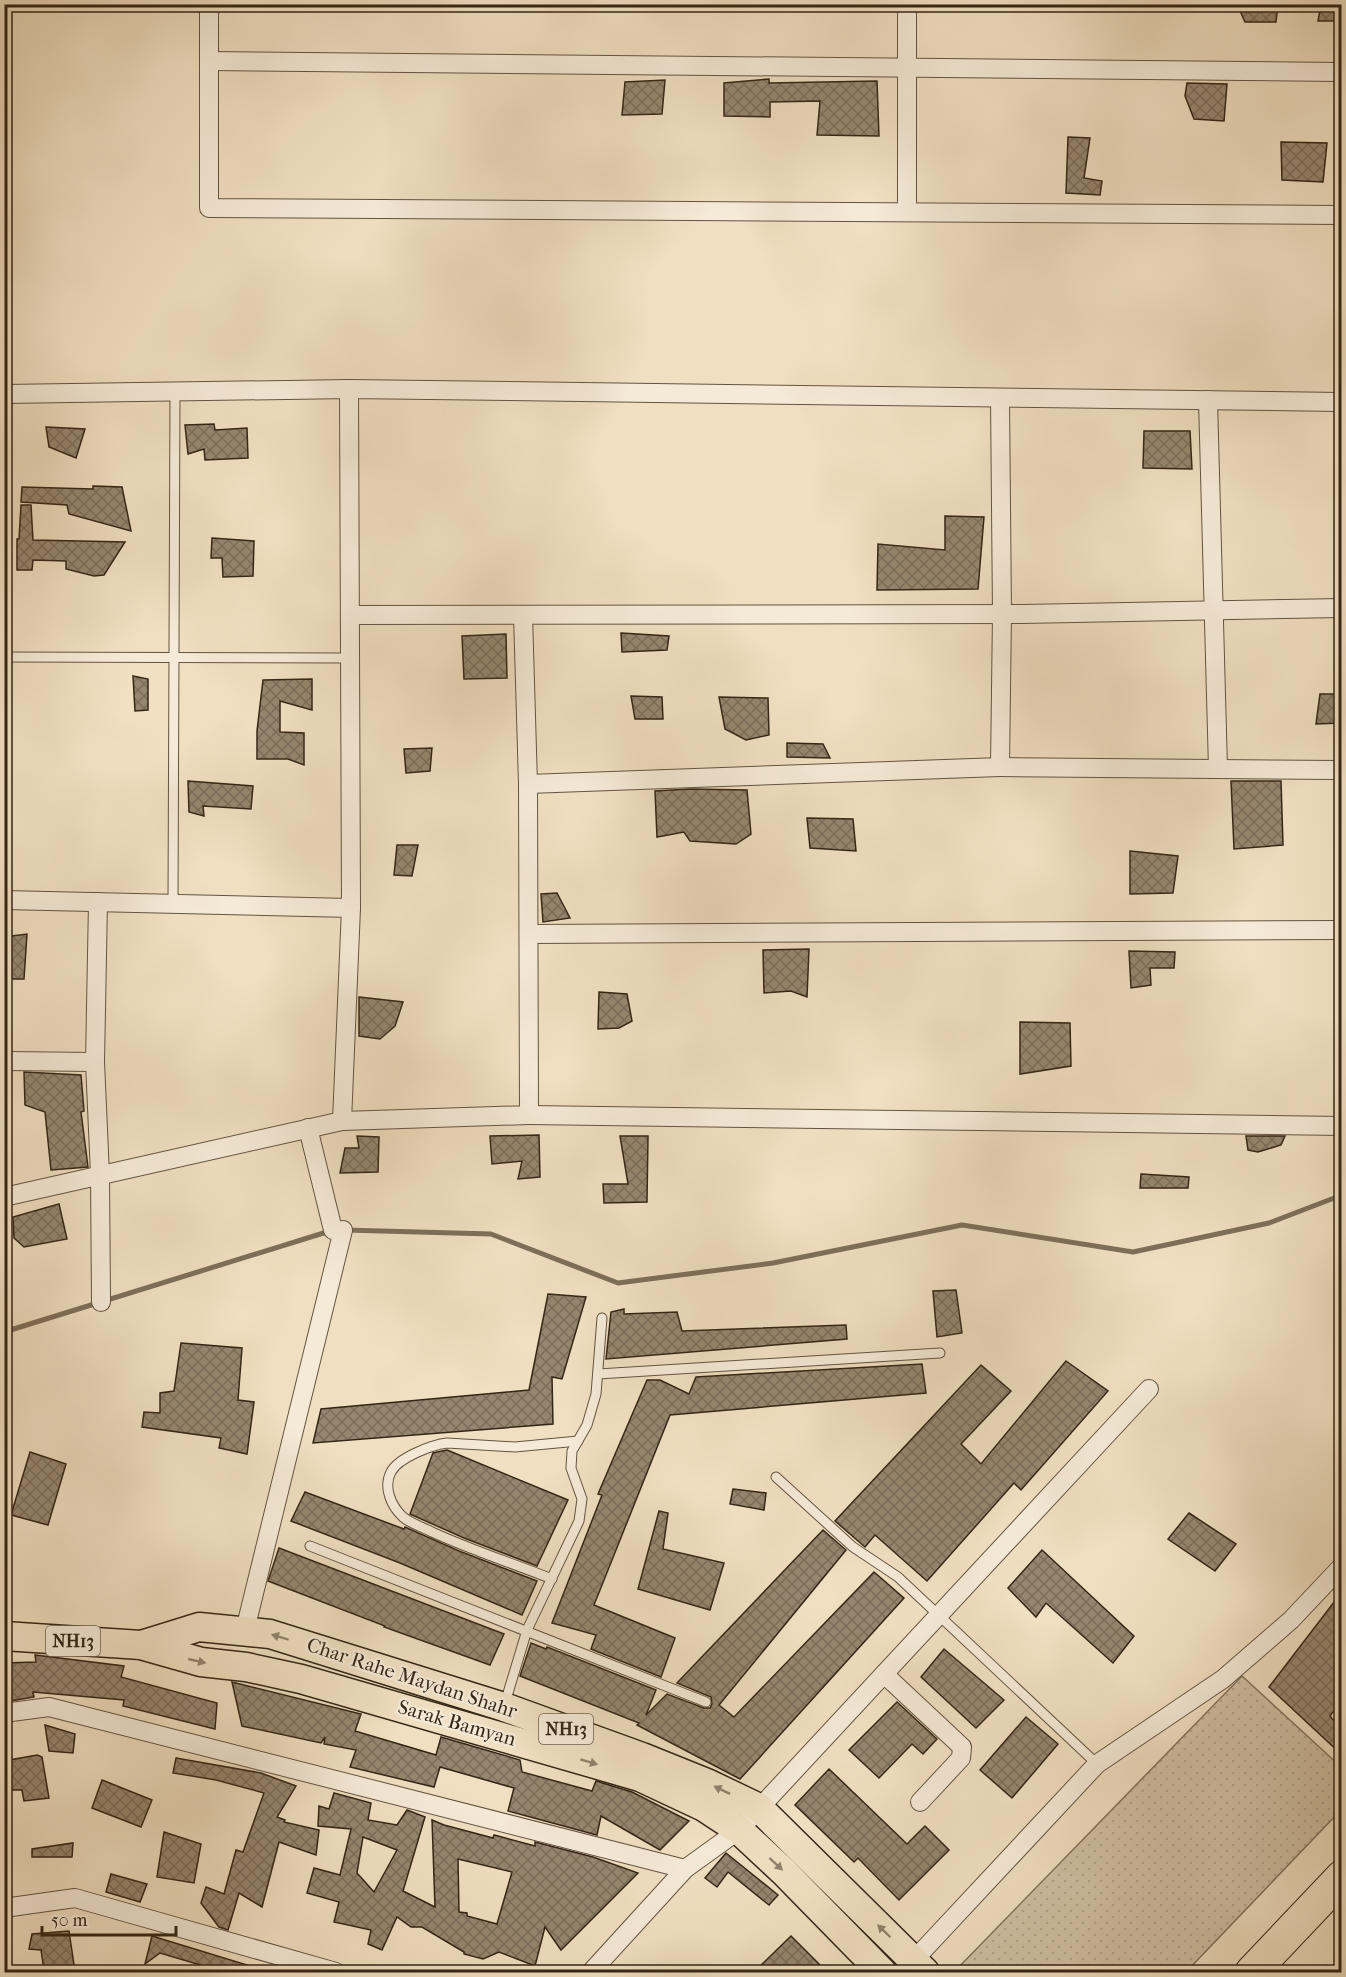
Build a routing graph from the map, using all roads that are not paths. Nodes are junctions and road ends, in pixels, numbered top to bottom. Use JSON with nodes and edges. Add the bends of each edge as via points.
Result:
{"nodes":[{"id":1,"x":209,"y":4,"type":"edge"},
{"id":2,"x":907,"y":4,"type":"edge"},
{"id":3,"x":209,"y":61,"type":"junction"},
{"id":4,"x":907,"y":68,"type":"junction"},
{"id":5,"x":1341,"y":72,"type":"edge"},
{"id":6,"x":908,"y":212,"type":"junction"},
{"id":7,"x":1341,"y":215,"type":"edge"},
{"id":8,"x":349,"y":389,"type":"junction"},
{"id":9,"x":175,"y":392,"type":"junction"},
{"id":10,"x":4,"y":394,"type":"edge"},
{"id":11,"x":1000,"y":398,"type":"junction"},
{"id":12,"x":1208,"y":400,"type":"junction"},
{"id":13,"x":1341,"y":402,"type":"edge"},
{"id":14,"x":1341,"y":608,"type":"edge"},
{"id":15,"x":1214,"y":610,"type":"junction"},
{"id":16,"x":1002,"y":614,"type":"junction"},
{"id":17,"x":350,"y":615,"type":"junction"},
{"id":18,"x":523,"y":615,"type":"junction"},
{"id":19,"x":4,"y":657,"type":"edge"},
{"id":20,"x":174,"y":658,"type":"junction"},
{"id":21,"x":350,"y":658,"type":"junction"},
{"id":22,"x":1000,"y":767,"type":"junction"},
{"id":23,"x":1218,"y":769,"type":"junction"},
{"id":24,"x":1341,"y":773,"type":"edge"},
{"id":25,"x":528,"y":784,"type":"junction"},
{"id":26,"x":4,"y":900,"type":"edge"},
{"id":27,"x":98,"y":902,"type":"junction"},
{"id":28,"x":173,"y":904,"type":"junction"},
{"id":29,"x":351,"y":908,"type":"junction"},
{"id":30,"x":1341,"y":930,"type":"edge"},
{"id":31,"x":529,"y":934,"type":"junction"},
{"id":32,"x":4,"y":1061,"type":"edge"},
{"id":33,"x":95,"y":1062,"type":"junction"},
{"id":34,"x":529,"y":1116,"type":"junction"},
{"id":35,"x":342,"y":1121,"type":"junction"},
{"id":36,"x":1341,"y":1126,"type":"edge"},
{"id":37,"x":308,"y":1128,"type":"junction"},
{"id":38,"x":100,"y":1175,"type":"junction"},
{"id":39,"x":4,"y":1197,"type":"edge"},
{"id":40,"x":101,"y":1302,"type":"dead end"},
{"id":41,"x":602,"y":1318,"type":"dead end"},
{"id":42,"x":940,"y":1353,"type":"dead end"},
{"id":43,"x":598,"y":1374,"type":"junction"},
{"id":44,"x":1149,"y":1389,"type":"dead end"},
{"id":45,"x":578,"y":1441,"type":"junction"},
{"id":46,"x":776,"y":1477,"type":"dead end"},
{"id":47,"x":310,"y":1546,"type":"dead end"},
{"id":48,"x":1341,"y":1566,"type":"edge"},
{"id":49,"x":552,"y":1579,"type":"junction"},
{"id":50,"x":939,"y":1615,"type":"junction"},
{"id":51,"x":245,"y":1630,"type":"junction"},
{"id":52,"x":528,"y":1630,"type":"junction"},
{"id":53,"x":4,"y":1636,"type":"edge"},
{"id":54,"x":141,"y":1646,"type":"junction"},
{"id":55,"x":884,"y":1674,"type":"junction"},
{"id":56,"x":706,"y":1702,"type":"dead end"},
{"id":57,"x":4,"y":1713,"type":"edge"},
{"id":58,"x":500,"y":1720,"type":"junction"},
{"id":59,"x":1097,"y":1764,"type":"junction"},
{"id":60,"x":920,"y":1802,"type":"dead end"},
{"id":61,"x":759,"y":1808,"type":"junction"},
{"id":62,"x":740,"y":1830,"type":"junction"},
{"id":63,"x":685,"y":1869,"type":"junction"},
{"id":64,"x":1336,"y":1888,"type":"edge"},
{"id":65,"x":4,"y":1908,"type":"edge"},
{"id":66,"x":914,"y":1968,"type":"edge"},
{"id":67,"x":336,"y":1972,"type":"edge"},
{"id":68,"x":591,"y":1972,"type":"edge"},
{"id":69,"x":882,"y":1972,"type":"edge"},
{"id":70,"x":1252,"y":1972,"type":"edge"}],
"edges":[{"from":1,"to":3,"type":"street"},
{"from":2,"to":4,"type":"street"},
{"from":3,"to":4,"type":"street"},
{"from":3,"to":6,"type":"street","via":[[208,208]]},
{"from":4,"to":5,"type":"street"},
{"from":4,"to":6,"type":"street"},
{"from":6,"to":7,"type":"street"},
{"from":8,"to":9,"type":"street"},
{"from":8,"to":11,"type":"street"},
{"from":8,"to":17,"type":"street"},
{"from":9,"to":10,"type":"street"},
{"from":9,"to":20,"type":"lane"},
{"from":11,"to":12,"type":"street"},
{"from":11,"to":16,"type":"street"},
{"from":12,"to":13,"type":"street"},
{"from":12,"to":15,"type":"street"},
{"from":14,"to":15,"type":"street"},
{"from":15,"to":16,"type":"street"},
{"from":15,"to":23,"type":"street"},
{"from":16,"to":18,"type":"street"},
{"from":16,"to":22,"type":"street"},
{"from":17,"to":18,"type":"street"},
{"from":17,"to":21,"type":"street"},
{"from":18,"to":25,"type":"street"},
{"from":19,"to":20,"type":"lane"},
{"from":20,"to":21,"type":"lane"},
{"from":20,"to":28,"type":"lane"},
{"from":21,"to":29,"type":"street"},
{"from":22,"to":23,"type":"street"},
{"from":22,"to":25,"type":"street"},
{"from":23,"to":24,"type":"street"},
{"from":25,"to":31,"type":"street"},
{"from":26,"to":27,"type":"street"},
{"from":27,"to":28,"type":"street"},
{"from":27,"to":33,"type":"street"},
{"from":28,"to":29,"type":"street"},
{"from":29,"to":35,"type":"street"},
{"from":30,"to":31,"type":"street"},
{"from":31,"to":34,"type":"street"},
{"from":32,"to":33,"type":"street"},
{"from":33,"to":38,"type":"street"},
{"from":34,"to":35,"type":"street"},
{"from":34,"to":36,"type":"street"},
{"from":35,"to":37,"type":"street"},
{"from":37,"to":38,"type":"street"},
{"from":37,"to":51,"type":"street","via":[[338,1230]]},
{"from":38,"to":39,"type":"street"},
{"from":38,"to":40,"type":"street"},
{"from":41,"to":43,"type":"lane"},
{"from":42,"to":43,"type":"lane"},
{"from":43,"to":45,"type":"lane","via":[[590,1415]]},
{"from":44,"to":50,"type":"street"},
{"from":45,"to":49,"type":"lane","via":[[572,1451],[571,1468],[582,1500],[579,1521]]},
{"from":45,"to":49,"type":"lane","via":[[515,1448],[437,1444],[397,1463],[388,1478],[390,1499],[405,1518]]},
{"from":46,"to":50,"type":"lane","via":[[853,1547],[898,1577]]},
{"from":47,"to":52,"type":"lane"},
{"from":48,"to":59,"type":"street","via":[[1291,1620],[1223,1679]]},
{"from":49,"to":52,"type":"lane"},
{"from":50,"to":55,"type":"street"},
{"from":50,"to":59,"type":"lane"},
{"from":51,"to":54,"type":"main road","name":"Char Rahe Maydan Shahr","number":"NH13","via":[[199,1627]]},
{"from":58,"to":51,"type":"main road","name":"Char Rahe Maydan Shahr","number":"NH13","one_way":true,"via":[[270,1634]]},
{"from":52,"to":56,"type":"lane"},
{"from":52,"to":58,"type":"lane"},
{"from":53,"to":54,"type":"main road","number":"NH13"},
{"from":54,"to":58,"type":"main road","name":"Sarak Bamyan","number":"NH13","one_way":true,"via":[[201,1662],[246,1667]]},
{"from":55,"to":60,"type":"street","via":[[962,1747],[961,1758]]},
{"from":55,"to":61,"type":"street"},
{"from":57,"to":63,"type":"street","via":[[49,1707]]},
{"from":61,"to":58,"type":"main road","name":"Char Rahe Maydan Shahr","number":"NH13","one_way":true,"via":[[642,1757]]},
{"from":58,"to":62,"type":"main road","name":"Sarak Bamyan","number":"NH13","one_way":true,"via":[[640,1777],[704,1807]]},
{"from":59,"to":66,"type":"street"},
{"from":61,"to":62,"type":"street"},
{"from":66,"to":61,"type":"main road","name":"Char Rahe Maydan Shahr","number":"NH13","one_way":true},
{"from":62,"to":63,"type":"street"},
{"from":62,"to":69,"type":"main road","name":"Sarak Bamyan","number":"NH13","one_way":true},
{"from":63,"to":68,"type":"street"},
{"from":64,"to":70,"type":"highway"},
{"from":65,"to":67,"type":"street","via":[[75,1898]]}]}
